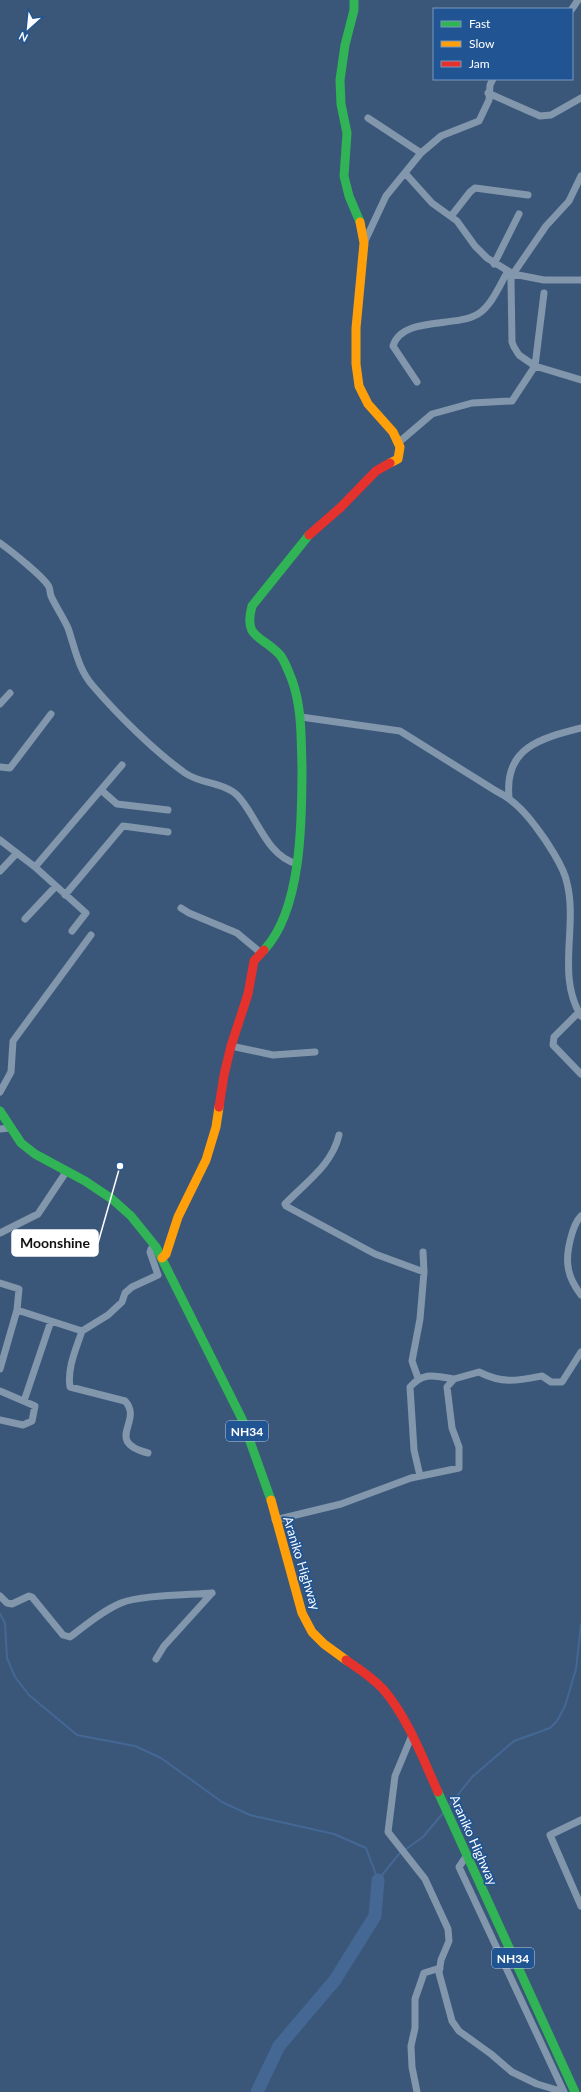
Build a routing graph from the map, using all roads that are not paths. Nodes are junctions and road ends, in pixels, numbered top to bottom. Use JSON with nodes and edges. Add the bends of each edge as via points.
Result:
{"nodes":[{"id":1,"x":354,"y":0,"type":"edge"},
{"id":2,"x":492,"y":80,"type":"edge"},
{"id":3,"x":488,"y":93,"type":"junction"},
{"id":4,"x":581,"y":98,"type":"edge"},
{"id":5,"x":368,"y":118,"type":"dead end"},
{"id":6,"x":421,"y":153,"type":"junction"},
{"id":7,"x":405,"y":173,"type":"junction"},
{"id":8,"x":581,"y":176,"type":"edge"},
{"id":9,"x":528,"y":195,"type":"dead end"},
{"id":10,"x":519,"y":214,"type":"dead end"},
{"id":11,"x":452,"y":215,"type":"junction"},
{"id":12,"x":364,"y":243,"type":"junction"},
{"id":13,"x":494,"y":264,"type":"junction"},
{"id":14,"x":510,"y":273,"type":"junction"},
{"id":15,"x":581,"y":280,"type":"edge"},
{"id":16,"x":544,"y":293,"type":"dead end"},
{"id":17,"x":534,"y":366,"type":"junction"},
{"id":18,"x":581,"y":380,"type":"edge"},
{"id":19,"x":417,"y":382,"type":"dead end"},
{"id":20,"x":398,"y":444,"type":"junction"},
{"id":21,"x":0,"y":542,"type":"edge"},
{"id":22,"x":10,"y":693,"type":"dead end"},
{"id":23,"x":0,"y":704,"type":"edge"},
{"id":24,"x":51,"y":714,"type":"dead end"},
{"id":25,"x":301,"y":716,"type":"junction"},
{"id":26,"x":581,"y":728,"type":"edge"},
{"id":27,"x":122,"y":765,"type":"dead end"},
{"id":28,"x":0,"y":767,"type":"edge"},
{"id":29,"x":101,"y":790,"type":"junction"},
{"id":30,"x":509,"y":797,"type":"junction"},
{"id":31,"x":168,"y":810,"type":"dead end"},
{"id":32,"x":168,"y":832,"type":"dead end"},
{"id":33,"x":0,"y":840,"type":"edge"},
{"id":34,"x":17,"y":853,"type":"junction"},
{"id":35,"x":298,"y":864,"type":"junction"},
{"id":36,"x":35,"y":867,"type":"junction"},
{"id":37,"x":0,"y":871,"type":"edge"},
{"id":38,"x":56,"y":886,"type":"junction"},
{"id":39,"x":65,"y":895,"type":"junction"},
{"id":40,"x":181,"y":908,"type":"dead end"},
{"id":41,"x":25,"y":919,"type":"dead end"},
{"id":42,"x":72,"y":931,"type":"dead end"},
{"id":43,"x":91,"y":935,"type":"dead end"},
{"id":44,"x":261,"y":953,"type":"junction"},
{"id":45,"x":580,"y":1014,"type":"edge"},
{"id":46,"x":231,"y":1046,"type":"junction"},
{"id":47,"x":316,"y":1052,"type":"dead end"},
{"id":48,"x":581,"y":1074,"type":"edge"},
{"id":49,"x":0,"y":1092,"type":"edge"},
{"id":50,"x":0,"y":1111,"type":"edge"},
{"id":51,"x":10,"y":1128,"type":"junction"},
{"id":52,"x":0,"y":1129,"type":"edge"},
{"id":53,"x":339,"y":1135,"type":"dead end"},
{"id":54,"x":66,"y":1172,"type":"junction"},
{"id":55,"x":581,"y":1216,"type":"edge"},
{"id":56,"x":0,"y":1233,"type":"edge"},
{"id":57,"x":156,"y":1247,"type":"junction"},
{"id":58,"x":423,"y":1252,"type":"dead end"},
{"id":59,"x":162,"y":1258,"type":"junction"},
{"id":60,"x":424,"y":1272,"type":"junction"},
{"id":61,"x":0,"y":1283,"type":"edge"},
{"id":62,"x":581,"y":1295,"type":"edge"},
{"id":63,"x":17,"y":1310,"type":"junction"},
{"id":64,"x":51,"y":1321,"type":"junction"},
{"id":65,"x":82,"y":1331,"type":"junction"},
{"id":66,"x":581,"y":1352,"type":"edge"},
{"id":67,"x":0,"y":1369,"type":"edge"},
{"id":68,"x":418,"y":1378,"type":"junction"},
{"id":69,"x":454,"y":1379,"type":"junction"},
{"id":70,"x":0,"y":1391,"type":"edge"},
{"id":71,"x":24,"y":1401,"type":"junction"},
{"id":72,"x":0,"y":1420,"type":"edge"},
{"id":73,"x":148,"y":1452,"type":"dead end"},
{"id":74,"x":420,"y":1476,"type":"junction"},
{"id":75,"x":275,"y":1520,"type":"junction"},
{"id":76,"x":0,"y":1596,"type":"edge"},
{"id":77,"x":156,"y":1660,"type":"dead end"},
{"id":78,"x":412,"y":1735,"type":"junction"},
{"id":79,"x":581,"y":1820,"type":"edge"},
{"id":80,"x":467,"y":1855,"type":"junction"},
{"id":81,"x":581,"y":1906,"type":"edge"},
{"id":82,"x":440,"y":1968,"type":"junction"},
{"id":83,"x":575,"y":2091,"type":"edge"},
{"id":84,"x":418,"y":2092,"type":"edge"},
{"id":85,"x":564,"y":2092,"type":"edge"}],
"edges":[{"from":1,"to":12,"type":"main road","via":[[340,80],[341,104],[347,133],[344,176],[349,196],[359,218]]},
{"from":2,"to":3,"type":"street"},
{"from":3,"to":4,"type":"street","via":[[540,116],[551,115]]},
{"from":3,"to":6,"type":"street","via":[[489,100],[479,121],[441,136]]},
{"from":5,"to":6,"type":"street"},
{"from":6,"to":7,"type":"street"},
{"from":7,"to":11,"type":"street","via":[[432,203]]},
{"from":7,"to":12,"type":"street","via":[[386,196]]},
{"from":8,"to":14,"type":"street","via":[[569,201]]},
{"from":9,"to":11,"type":"street","via":[[475,188]]},
{"from":10,"to":13,"type":"street"},
{"from":11,"to":13,"type":"street"},
{"from":12,"to":20,"type":"main road","via":[[356,328],[359,386],[368,404],[392,432]]},
{"from":13,"to":14,"type":"street"},
{"from":14,"to":15,"type":"street","via":[[544,280]]},
{"from":14,"to":17,"type":"street","via":[[512,342],[519,354]]},
{"from":14,"to":19,"type":"street","via":[[485,308],[476,315],[408,328],[400,334],[393,346]]},
{"from":16,"to":17,"type":"street"},
{"from":17,"to":18,"type":"street"},
{"from":17,"to":20,"type":"street","via":[[512,401],[472,403],[432,414]]},
{"from":20,"to":25,"type":"main road","via":[[398,460],[376,471],[305,538],[252,606],[248,620],[250,629],[281,656],[292,680]]},
{"from":21,"to":35,"type":"street","via":[[49,586],[81,668],[92,684],[155,748],[186,774],[232,791],[243,802],[268,842],[290,862]]},
{"from":22,"to":23,"type":"street"},
{"from":24,"to":28,"type":"street","via":[[10,768]]},
{"from":25,"to":30,"type":"street","via":[[400,731]]},
{"from":25,"to":35,"type":"main road","via":[[302,808]]},
{"from":26,"to":30,"type":"street","via":[[548,736],[527,747],[517,757],[511,769]]},
{"from":27,"to":29,"type":"street"},
{"from":29,"to":31,"type":"street","via":[[117,804]]},
{"from":29,"to":36,"type":"street"},
{"from":30,"to":45,"type":"street","via":[[547,841],[567,883],[570,927],[568,976]]},
{"from":32,"to":39,"type":"street","via":[[123,826]]},
{"from":33,"to":34,"type":"street"},
{"from":34,"to":36,"type":"street"},
{"from":34,"to":37,"type":"street"},
{"from":35,"to":44,"type":"main road","via":[[279,930],[274,940]]},
{"from":36,"to":38,"type":"street"},
{"from":38,"to":39,"type":"street"},
{"from":38,"to":41,"type":"street"},
{"from":39,"to":42,"type":"street","via":[[86,913]]},
{"from":40,"to":44,"type":"street","via":[[237,933]]},
{"from":43,"to":49,"type":"street","via":[[13,1041],[11,1072]]},
{"from":44,"to":46,"type":"main road","via":[[252,968],[248,994]]},
{"from":45,"to":48,"type":"street","via":[[554,1036],[553,1045]]},
{"from":46,"to":47,"type":"street","via":[[273,1056]]},
{"from":46,"to":59,"type":"main road","via":[[216,1127],[206,1160],[178,1217],[166,1254]]},
{"from":50,"to":51,"type":"main road","name":"Araniko Highway","number":"NH34"},
{"from":51,"to":52,"type":"street"},
{"from":51,"to":54,"type":"main road","name":"Araniko Highway","number":"NH34","via":[[21,1143],[35,1154]]},
{"from":53,"to":60,"type":"street","via":[[330,1158],[285,1204],[286,1206],[375,1254]]},
{"from":54,"to":56,"type":"street","via":[[38,1214]]},
{"from":54,"to":57,"type":"main road","name":"Araniko Highway","number":"NH34","via":[[86,1181],[112,1199],[131,1216]]},
{"from":55,"to":62,"type":"street","via":[[576,1221],[570,1241],[568,1266]]},
{"from":57,"to":59,"type":"main road","name":"Araniko Highway","number":"NH34"},
{"from":57,"to":65,"type":"street","via":[[150,1252],[158,1275],[132,1287],[125,1293],[122,1302],[108,1315]]},
{"from":58,"to":60,"type":"street"},
{"from":59,"to":75,"type":"main road","name":"Araniko Highway","number":"NH34","via":[[242,1419],[268,1491]]},
{"from":60,"to":68,"type":"street","via":[[419,1329],[412,1361]]},
{"from":61,"to":63,"type":"street","via":[[19,1289]]},
{"from":63,"to":64,"type":"street"},
{"from":63,"to":67,"type":"street"},
{"from":64,"to":65,"type":"street"},
{"from":64,"to":71,"type":"street"},
{"from":65,"to":73,"type":"street","via":[[72,1362],[70,1387],[125,1401],[130,1410],[127,1443]]},
{"from":66,"to":69,"type":"street","via":[[562,1382],[551,1382],[542,1376],[516,1381],[494,1379],[479,1372]]},
{"from":68,"to":69,"type":"street","via":[[430,1375]]},
{"from":68,"to":74,"type":"street","via":[[410,1387],[414,1450]]},
{"from":69,"to":74,"type":"street","via":[[447,1387],[452,1428],[459,1447],[459,1468]]},
{"from":70,"to":71,"type":"street"},
{"from":71,"to":72,"type":"street","via":[[35,1406],[32,1421],[23,1425]]},
{"from":74,"to":75,"type":"street","via":[[341,1504]]},
{"from":75,"to":78,"type":"main road","name":"Araniko Highway","number":"NH34","via":[[302,1613],[312,1632],[382,1688]]},
{"from":76,"to":77,"type":"street","via":[[12,1604],[28,1596],[32,1597],[63,1635],[70,1637],[121,1602],[212,1593],[164,1646]]},
{"from":78,"to":80,"type":"main road","name":"Araniko Highway","number":"NH34"},
{"from":78,"to":82,"type":"street","via":[[395,1776],[388,1832],[425,1879],[448,1929],[449,1941]]},
{"from":79,"to":81,"type":"street","via":[[550,1835]]},
{"from":80,"to":83,"type":"main road","name":"Araniko Highway","number":"NH34"},
{"from":80,"to":85,"type":"street","via":[[459,1867]]},
{"from":82,"to":84,"type":"street","via":[[424,1973],[415,1999],[415,2028],[411,2046],[412,2067]]},
{"from":82,"to":85,"type":"street","via":[[439,1973],[450,2014],[459,2032],[512,2072],[537,2084]]},
{"from":83,"to":85,"type":"street"}]}
